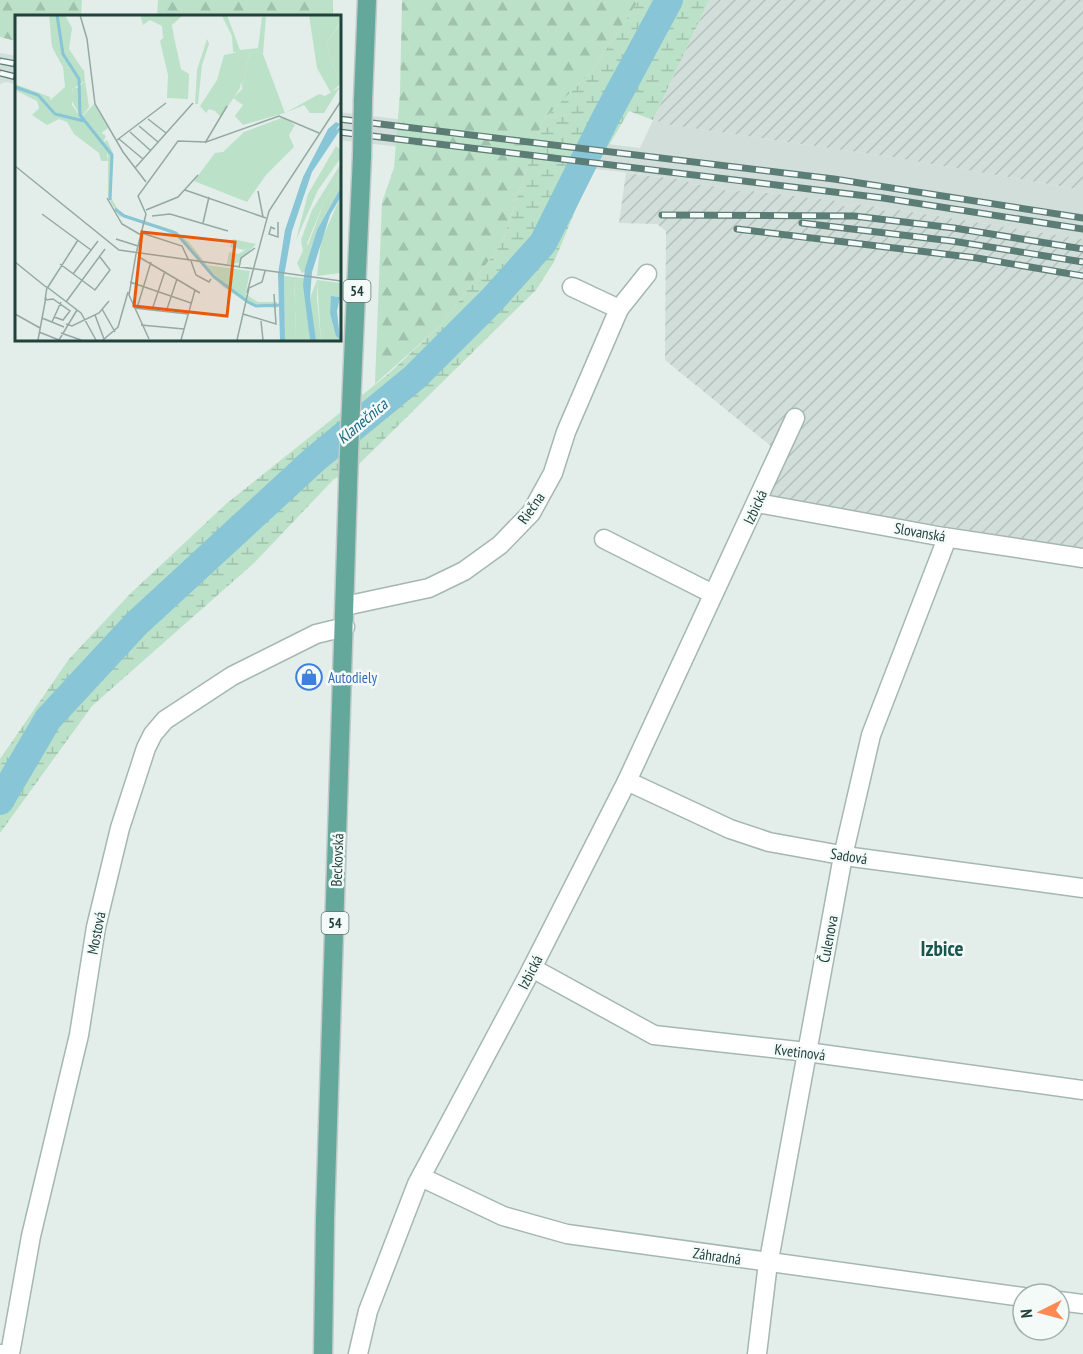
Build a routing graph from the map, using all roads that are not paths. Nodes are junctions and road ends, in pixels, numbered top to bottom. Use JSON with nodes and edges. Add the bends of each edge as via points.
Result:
{"nodes":[{"id":1,"x":367,"y":0,"type":"edge"},
{"id":2,"x":647,"y":274,"type":"dead end"},
{"id":3,"x":572,"y":287,"type":"dead end"},
{"id":4,"x":619,"y":309,"type":"junction"},
{"id":5,"x":795,"y":418,"type":"dead end"},
{"id":6,"x":757,"y":503,"type":"junction"},
{"id":7,"x":944,"y":537,"type":"junction"},
{"id":8,"x":604,"y":539,"type":"dead end"},
{"id":9,"x":1083,"y":558,"type":"edge"},
{"id":10,"x":713,"y":594,"type":"junction"},
{"id":11,"x":345,"y":606,"type":"junction"},
{"id":12,"x":345,"y":627,"type":"junction"},
{"id":13,"x":627,"y":781,"type":"junction"},
{"id":14,"x":843,"y":856,"type":"junction"},
{"id":15,"x":1083,"y":888,"type":"edge"},
{"id":16,"x":532,"y":968,"type":"junction"},
{"id":17,"x":807,"y":1052,"type":"junction"},
{"id":18,"x":1083,"y":1090,"type":"edge"},
{"id":19,"x":421,"y":1177,"type":"junction"},
{"id":20,"x":770,"y":1263,"type":"junction"},
{"id":21,"x":1011,"y":1295,"type":"edge"},
{"id":22,"x":10,"y":1354,"type":"edge"},
{"id":23,"x":323,"y":1354,"type":"edge"},
{"id":24,"x":358,"y":1354,"type":"edge"},
{"id":25,"x":757,"y":1354,"type":"edge"}],
"edges":[{"from":1,"to":11,"type":"main road","name":"Beckovská","number":"54","bridge":true},
{"from":2,"to":4,"type":"street","name":"Riečna"},
{"from":3,"to":4,"type":"street"},
{"from":4,"to":11,"type":"street","name":"Riečna","via":[[566,432],[553,473],[531,513],[500,546],[464,571],[429,588]]},
{"from":5,"to":6,"type":"street","name":"Izbická"},
{"from":6,"to":7,"type":"street","name":"Slovanská"},
{"from":6,"to":10,"type":"street","name":"Izbická"},
{"from":7,"to":9,"type":"street","name":"Slovanská"},
{"from":7,"to":14,"type":"street","name":"Čulenova","via":[[944,546],[872,735]]},
{"from":8,"to":10,"type":"street"},
{"from":10,"to":13,"type":"street","name":"Izbická"},
{"from":11,"to":12,"type":"main road","name":"Beckovská","number":"54"},
{"from":12,"to":22,"type":"street","name":"Mostová","via":[[316,634],[232,676],[165,720],[146,748],[120,828],[96,927],[79,1035],[31,1236]]},
{"from":12,"to":23,"type":"main road","name":"Beckovská","number":"54"},
{"from":13,"to":14,"type":"street","name":"Sadová","via":[[730,829],[770,842]]},
{"from":13,"to":16,"type":"street","name":"Izbická"},
{"from":14,"to":15,"type":"street","name":"Sadová"},
{"from":14,"to":17,"type":"street","name":"Čulenova"},
{"from":16,"to":17,"type":"street","name":"Kvetinová","via":[[654,1035]]},
{"from":16,"to":19,"type":"street","name":"Izbická"},
{"from":17,"to":18,"type":"street","name":"Kvetinová"},
{"from":17,"to":20,"type":"street","name":"Čulenova"},
{"from":19,"to":20,"type":"street","name":"Záhradná","via":[[503,1216],[567,1234]]},
{"from":19,"to":24,"type":"street","name":"Izbická","via":[[368,1311]]},
{"from":20,"to":21,"type":"street","name":"Záhradná"},
{"from":20,"to":25,"type":"street","name":"Čulenova"}]}
